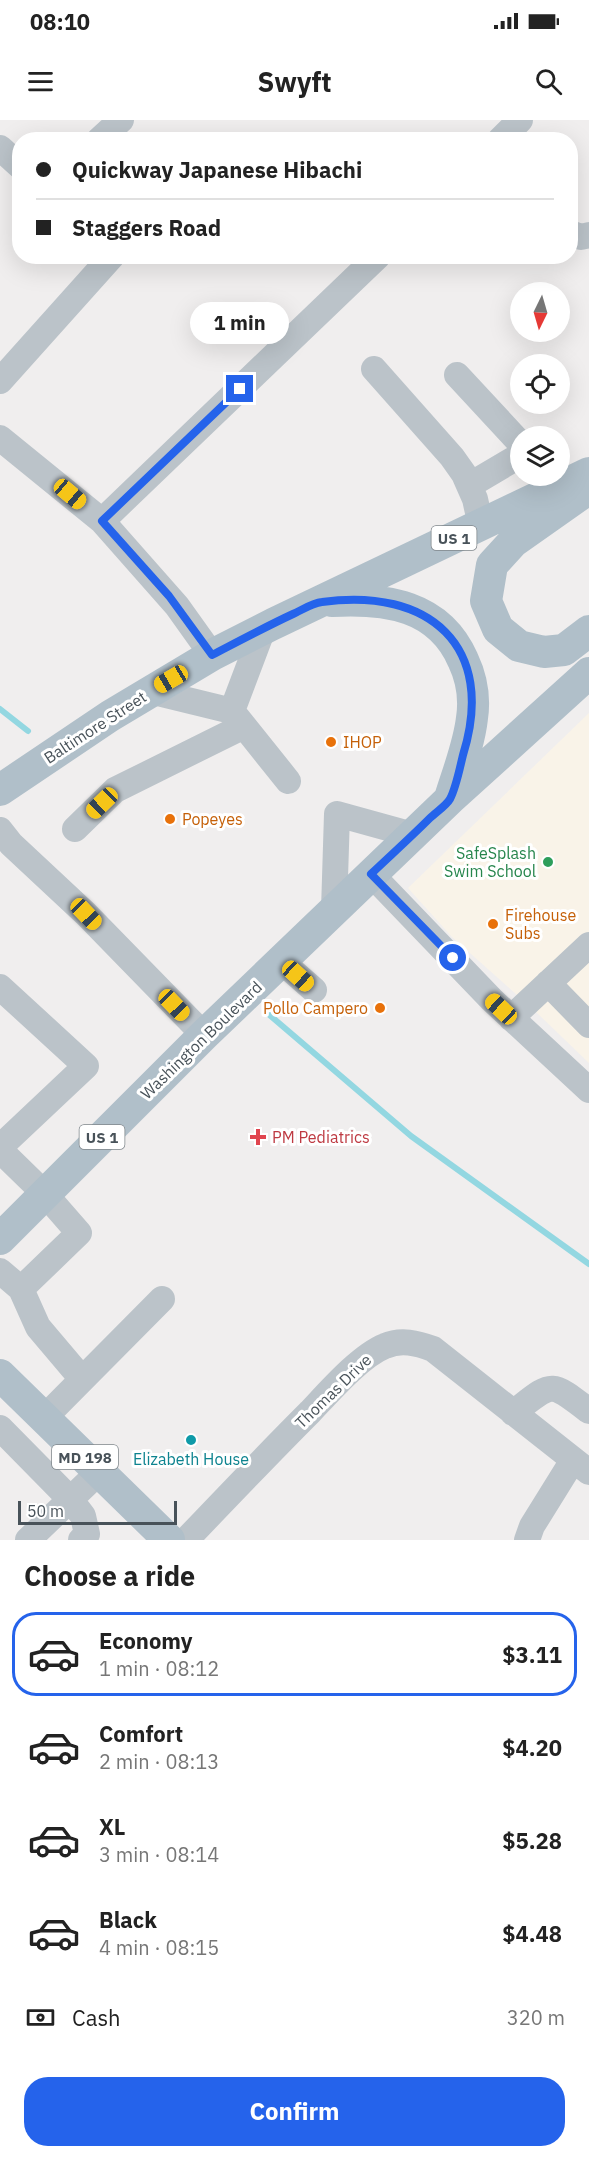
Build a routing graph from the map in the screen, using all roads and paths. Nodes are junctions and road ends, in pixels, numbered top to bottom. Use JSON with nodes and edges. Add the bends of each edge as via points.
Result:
{"nodes":[{"id":1,"x":121,"y":120,"type":"edge"},
{"id":2,"x":520,"y":120,"type":"edge"},
{"id":3,"x":108,"y":132,"type":"edge"},
{"id":4,"x":508,"y":132,"type":"edge"},
{"id":5,"x":0,"y":148,"type":"edge"},
{"id":6,"x":12,"y":159,"type":"edge"},
{"id":7,"x":105,"y":264,"type":"edge"},
{"id":8,"x":370,"y":264,"type":"edge"},
{"id":9,"x":374,"y":369,"type":"dead end"},
{"id":10,"x":457,"y":375,"type":"dead end"},
{"id":11,"x":0,"y":381,"type":"edge"},
{"id":12,"x":510,"y":432,"type":"edge"},
{"id":13,"x":0,"y":438,"type":"edge"},
{"id":14,"x":510,"y":461,"type":"edge"},
{"id":15,"x":589,"y":474,"type":"edge"},
{"id":16,"x":470,"y":485,"type":"junction"},
{"id":17,"x":589,"y":488,"type":"edge"},
{"id":18,"x":102,"y":521,"type":"junction"},
{"id":19,"x":481,"y":526,"type":"junction"},
{"id":20,"x":319,"y":602,"type":"junction"},
{"id":21,"x":263,"y":629,"type":"junction"},
{"id":22,"x":589,"y":631,"type":"edge"},
{"id":23,"x":212,"y":655,"type":"junction"},
{"id":24,"x":589,"y":673,"type":"edge"},
{"id":25,"x":150,"y":691,"type":"junction"},
{"id":26,"x":238,"y":719,"type":"junction"},
{"id":27,"x":288,"y":781,"type":"dead end"},
{"id":28,"x":0,"y":790,"type":"edge"},
{"id":29,"x":450,"y":799,"type":"junction"},
{"id":30,"x":75,"y":829,"type":"dead end"},
{"id":31,"x":0,"y":830,"type":"edge"},
{"id":32,"x":413,"y":835,"type":"junction"},
{"id":33,"x":371,"y":874,"type":"junction"},
{"id":34,"x":334,"y":910,"type":"junction"},
{"id":35,"x":589,"y":945,"type":"edge"},
{"id":36,"x":281,"y":961,"type":"junction"},
{"id":37,"x":548,"y":983,"type":"junction"},
{"id":38,"x":0,"y":987,"type":"edge"},
{"id":39,"x":314,"y":990,"type":"dead end"},
{"id":40,"x":511,"y":1018,"type":"junction"},
{"id":41,"x":589,"y":1024,"type":"edge"},
{"id":42,"x":204,"y":1035,"type":"junction"},
{"id":43,"x":589,"y":1090,"type":"edge"},
{"id":44,"x":0,"y":1148,"type":"edge"},
{"id":45,"x":45,"y":1194,"type":"junction"},
{"id":46,"x":0,"y":1239,"type":"edge"},
{"id":47,"x":0,"y":1271,"type":"edge"},
{"id":48,"x":21,"y":1289,"type":"junction"},
{"id":49,"x":162,"y":1299,"type":"dead end"},
{"id":50,"x":82,"y":1379,"type":"junction"},
{"id":51,"x":7,"y":1394,"type":"edge"},
{"id":52,"x":589,"y":1411,"type":"edge"},
{"id":53,"x":513,"y":1413,"type":"junction"},
{"id":54,"x":44,"y":1418,"type":"junction"},
{"id":55,"x":0,"y":1428,"type":"edge"},
{"id":56,"x":581,"y":1466,"type":"edge"},
{"id":57,"x":100,"y":1471,"type":"junction"},
{"id":58,"x":70,"y":1499,"type":"junction"},
{"id":59,"x":28,"y":1540,"type":"edge"},
{"id":60,"x":81,"y":1540,"type":"edge"},
{"id":61,"x":170,"y":1540,"type":"edge"},
{"id":62,"x":186,"y":1540,"type":"edge"},
{"id":63,"x":528,"y":1540,"type":"edge"}],
"edges":[{"from":1,"to":3,"type":"street"},
{"from":2,"to":4,"type":"street"},
{"from":5,"to":6,"type":"street"},
{"from":7,"to":11,"type":"street"},
{"from":8,"to":18,"type":"street"},
{"from":9,"to":16,"type":"street","via":[[452,457]]},
{"from":10,"to":12,"type":"street"},
{"from":13,"to":18,"type":"street"},
{"from":14,"to":16,"type":"street"},
{"from":15,"to":19,"type":"main road","number":"US 1"},
{"from":16,"to":19,"type":"street"},
{"from":17,"to":22,"type":"main road","via":[[513,542],[492,565],[486,601],[498,629],[519,646],[544,652],[564,650]]},
{"from":18,"to":23,"type":"street","via":[[172,600]]},
{"from":19,"to":20,"type":"main road","number":"US 1"},
{"from":20,"to":21,"type":"main road","name":"Baltimore Street","number":"US 1"},
{"from":20,"to":29,"type":"main road","via":[[360,599],[414,610],[436,623],[458,648],[472,684],[472,718]]},
{"from":21,"to":23,"type":"main road","name":"Baltimore Street","number":"US 1"},
{"from":21,"to":26,"type":"street"},
{"from":23,"to":25,"type":"main road","name":"Baltimore Street","number":"US 1"},
{"from":24,"to":29,"type":"main road","name":"Washington Boulevard","number":"US 1"},
{"from":25,"to":26,"type":"street"},
{"from":25,"to":28,"type":"main road","name":"Baltimore Street","number":"US 1"},
{"from":26,"to":27,"type":"street"},
{"from":26,"to":30,"type":"street","via":[[115,790]]},
{"from":29,"to":32,"type":"main road","name":"Washington Boulevard","number":"US 1"},
{"from":31,"to":42,"type":"street"},
{"from":32,"to":33,"type":"main road","name":"Washington Boulevard","number":"US 1"},
{"from":32,"to":34,"type":"street","via":[[337,814]]},
{"from":33,"to":34,"type":"main road","name":"Washington Boulevard","number":"US 1"},
{"from":33,"to":40,"type":"street"},
{"from":34,"to":36,"type":"main road","name":"Washington Boulevard","number":"US 1"},
{"from":35,"to":37,"type":"street"},
{"from":36,"to":39,"type":"street"},
{"from":36,"to":42,"type":"main road","name":"Washington Boulevard","number":"US 1"},
{"from":37,"to":40,"type":"street"},
{"from":37,"to":41,"type":"street"},
{"from":38,"to":44,"type":"street","via":[[86,1066]]},
{"from":40,"to":43,"type":"street"},
{"from":42,"to":45,"type":"main road","name":"Washington Boulevard","number":"US 1"},
{"from":44,"to":45,"type":"street"},
{"from":45,"to":46,"type":"main road","name":"Washington Boulevard","number":"US 1"},
{"from":45,"to":48,"type":"street","via":[[80,1233]]},
{"from":47,"to":48,"type":"street"},
{"from":48,"to":50,"type":"street","via":[[38,1327]]},
{"from":49,"to":50,"type":"street"},
{"from":50,"to":54,"type":"street"},
{"from":51,"to":54,"type":"main road","number":"MD 198"},
{"from":52,"to":53,"type":"street","via":[[561,1390],[551,1388]]},
{"from":53,"to":56,"type":"street","name":"Thomas Drive"},
{"from":53,"to":62,"type":"street","name":"Thomas Drive","via":[[433,1349],[405,1342],[384,1346],[338,1383]]},
{"from":54,"to":57,"type":"main road","number":"MD 198"},
{"from":55,"to":58,"type":"street"},
{"from":56,"to":63,"type":"street","via":[[532,1526]]},
{"from":57,"to":58,"type":"street"},
{"from":57,"to":61,"type":"main road","number":"MD 198"},
{"from":58,"to":59,"type":"street"},
{"from":58,"to":60,"type":"street","via":[[83,1516],[87,1534]]}]}
